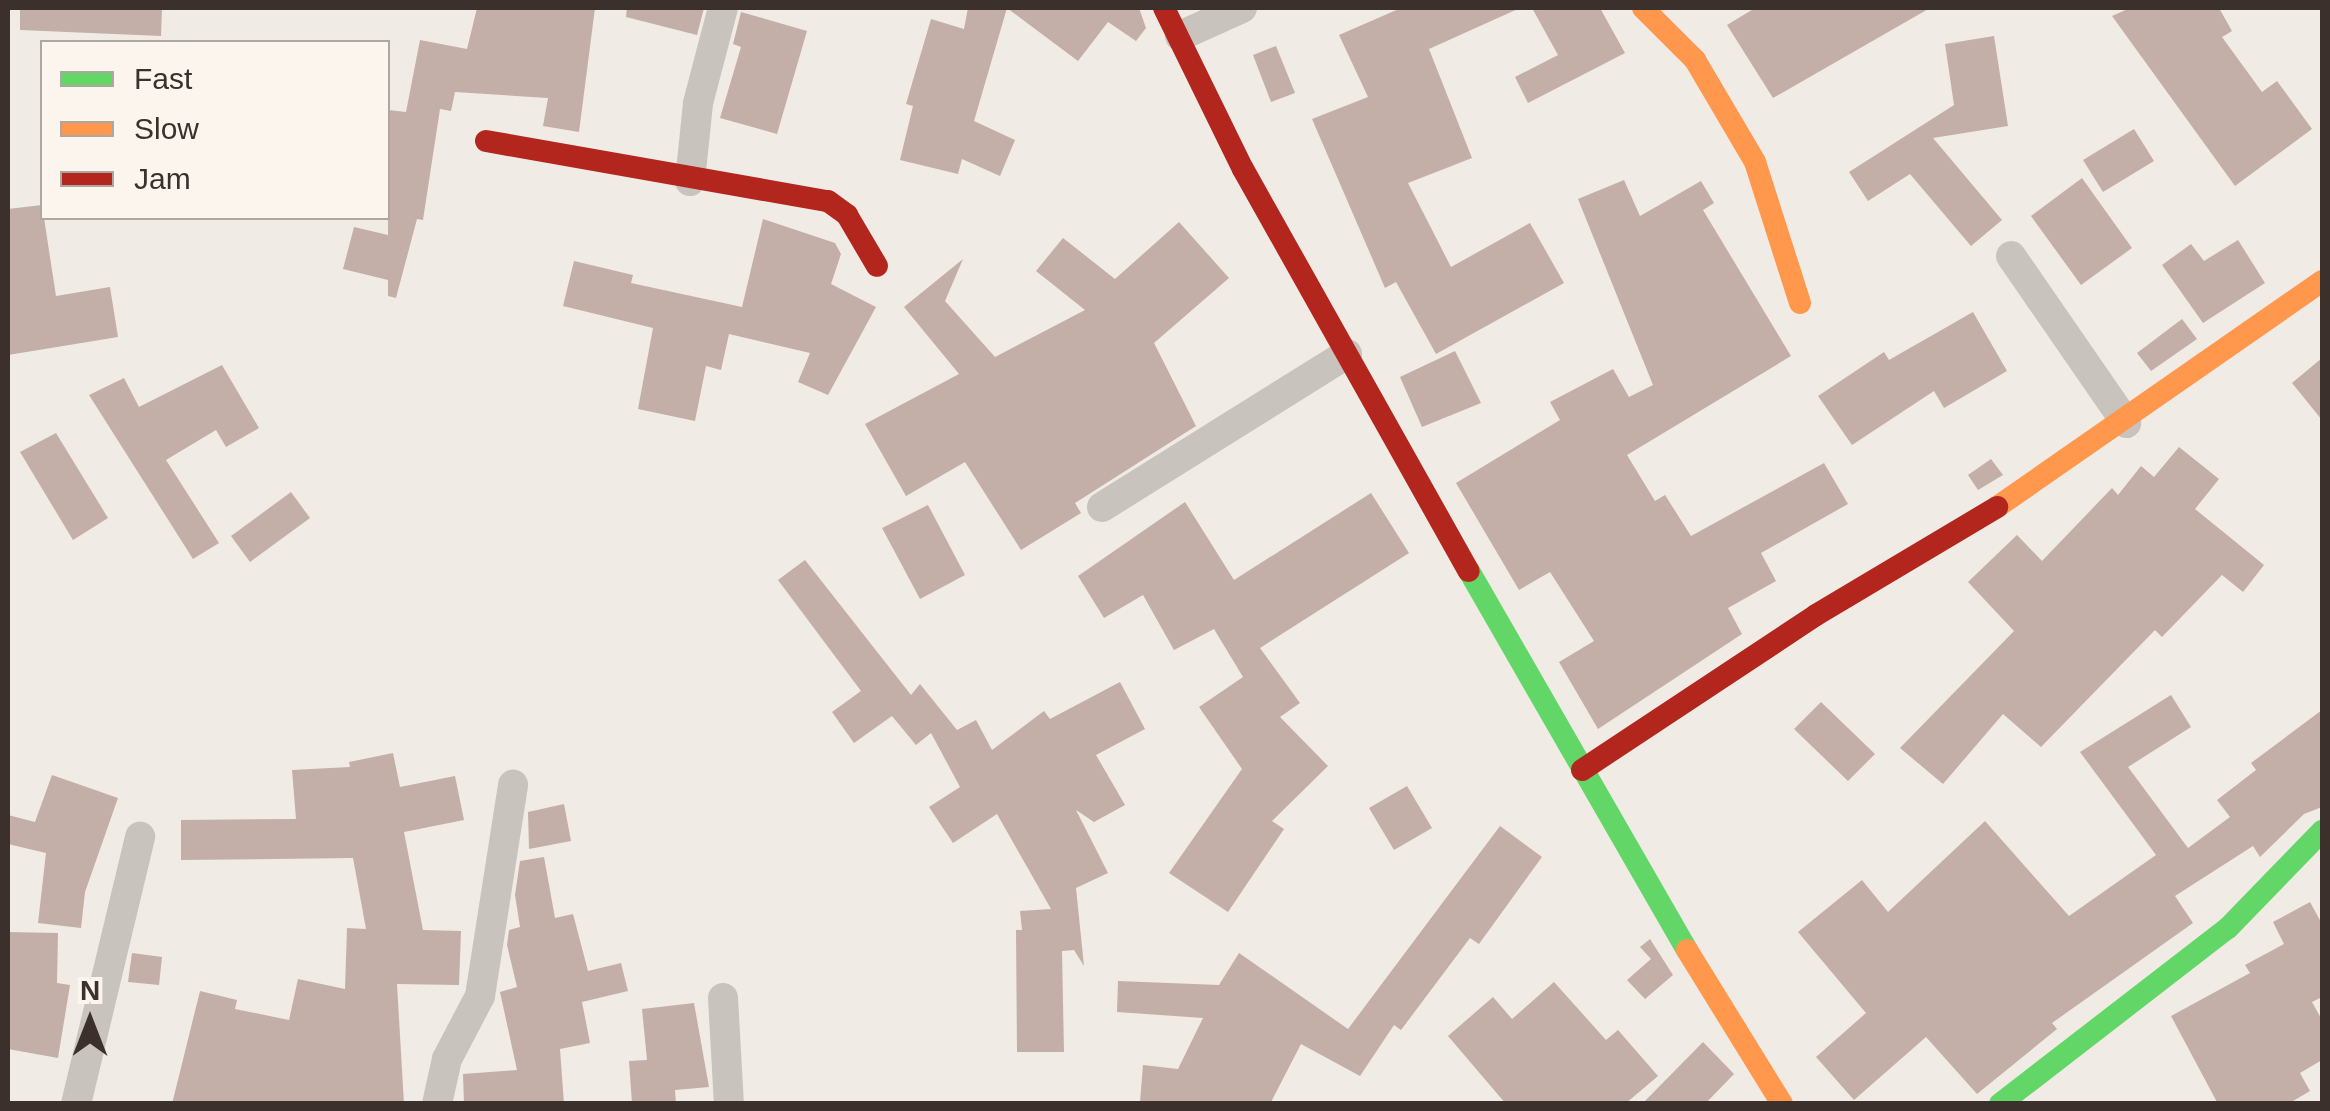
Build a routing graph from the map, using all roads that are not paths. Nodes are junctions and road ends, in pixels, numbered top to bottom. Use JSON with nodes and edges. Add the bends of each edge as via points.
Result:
{"nodes":[{"id":1,"x":723,"y":8,"type":"edge"},
{"id":2,"x":1164,"y":8,"type":"edge"},
{"id":3,"x":1242,"y":8,"type":"edge"},
{"id":4,"x":1644,"y":8,"type":"edge"},
{"id":5,"x":1180,"y":36,"type":"junction"},
{"id":6,"x":486,"y":141,"type":"dead end"},
{"id":7,"x":690,"y":181,"type":"junction"},
{"id":8,"x":2011,"y":256,"type":"dead end"},
{"id":9,"x":877,"y":266,"type":"dead end"},
{"id":10,"x":2322,"y":281,"type":"edge"},
{"id":11,"x":1800,"y":303,"type":"dead end"},
{"id":12,"x":1346,"y":354,"type":"junction"},
{"id":13,"x":2126,"y":423,"type":"junction"},
{"id":14,"x":1102,"y":507,"type":"dead end"},
{"id":15,"x":1582,"y":770,"type":"junction"},
{"id":16,"x":513,"y":785,"type":"dead end"},
{"id":17,"x":2322,"y":830,"type":"edge"},
{"id":18,"x":140,"y":837,"type":"dead end"},
{"id":19,"x":723,"y":998,"type":"dead end"},
{"id":20,"x":76,"y":1104,"type":"edge"},
{"id":21,"x":437,"y":1104,"type":"edge"},
{"id":22,"x":729,"y":1104,"type":"edge"},
{"id":23,"x":1782,"y":1104,"type":"edge"},
{"id":24,"x":2000,"y":1104,"type":"edge"}],
"edges":[{"from":1,"to":7,"type":"street","via":[[698,103]]},
{"from":2,"to":5,"type":"street"},
{"from":3,"to":5,"type":"street"},
{"from":4,"to":11,"type":"street","via":[[1695,60],[1755,162]]},
{"from":5,"to":12,"type":"street","via":[[1243,169]]},
{"from":6,"to":7,"type":"street"},
{"from":7,"to":9,"type":"street","via":[[828,200]]},
{"from":8,"to":13,"type":"street"},
{"from":10,"to":13,"type":"street"},
{"from":12,"to":14,"type":"street"},
{"from":12,"to":15,"type":"street"},
{"from":13,"to":15,"type":"street"},
{"from":15,"to":23,"type":"street"},
{"from":16,"to":21,"type":"street","via":[[480,996],[471,1024],[446,1060]]},
{"from":17,"to":24,"type":"street","via":[[2228,928]]},
{"from":18,"to":20,"type":"street"},
{"from":19,"to":22,"type":"street"}]}
